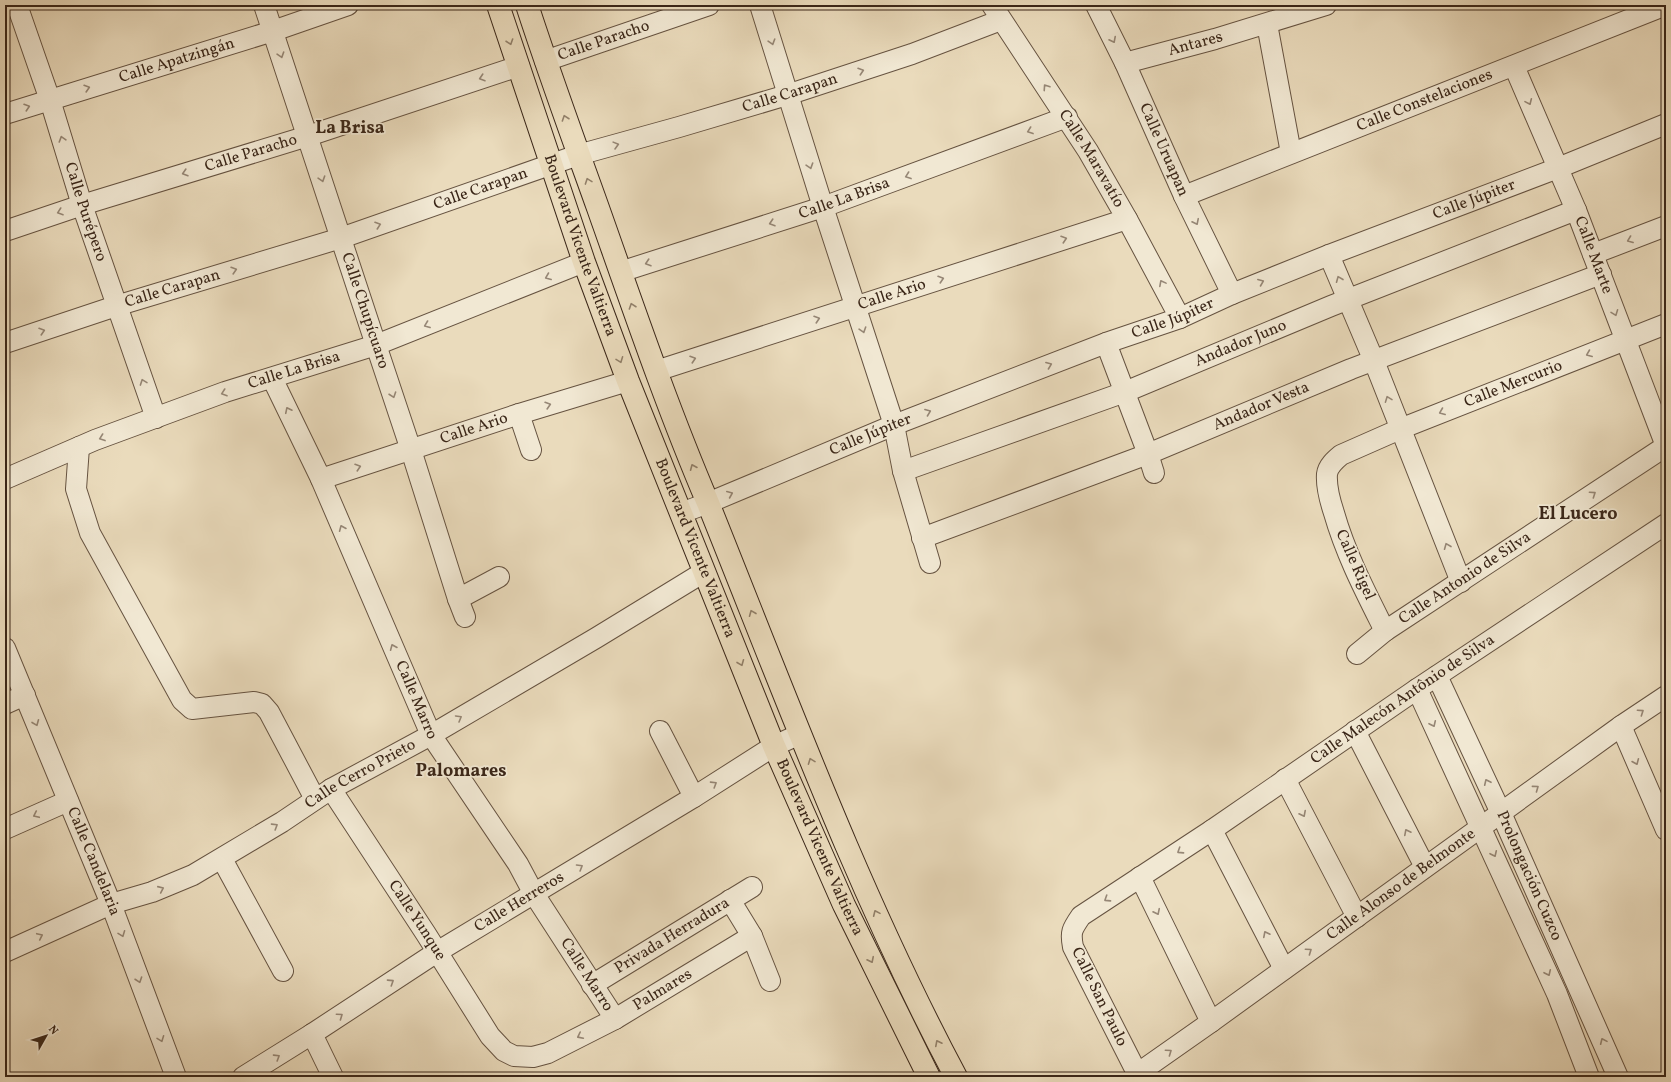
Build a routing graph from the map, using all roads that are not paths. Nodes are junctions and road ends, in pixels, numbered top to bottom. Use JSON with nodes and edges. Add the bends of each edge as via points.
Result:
{"nodes":[{"id":1,"x":17,"y":5,"type":"edge"},
{"id":2,"x":264,"y":5,"type":"edge"},
{"id":3,"x":348,"y":5,"type":"edge"},
{"id":4,"x":498,"y":5,"type":"edge"},
{"id":5,"x":527,"y":5,"type":"edge"},
{"id":6,"x":709,"y":5,"type":"edge"},
{"id":7,"x":760,"y":5,"type":"edge"},
{"id":8,"x":1096,"y":5,"type":"edge"},
{"id":9,"x":1326,"y":5,"type":"edge"},
{"id":10,"x":1666,"y":5,"type":"edge"},
{"id":11,"x":1636,"y":11,"type":"edge"},
{"id":12,"x":996,"y":12,"type":"edge"},
{"id":13,"x":1267,"y":24,"type":"junction"},
{"id":14,"x":273,"y":31,"type":"junction"},
{"id":15,"x":545,"y":60,"type":"junction"},
{"id":16,"x":1125,"y":63,"type":"junction"},
{"id":17,"x":519,"y":66,"type":"junction"},
{"id":18,"x":1514,"y":66,"type":"junction"},
{"id":19,"x":788,"y":95,"type":"junction"},
{"id":20,"x":50,"y":100,"type":"junction"},
{"id":21,"x":5,"y":114,"type":"edge"},
{"id":22,"x":1067,"y":117,"type":"junction"},
{"id":23,"x":1666,"y":124,"type":"edge"},
{"id":24,"x":308,"y":136,"type":"junction"},
{"id":25,"x":1291,"y":153,"type":"junction"},
{"id":26,"x":578,"y":155,"type":"junction"},
{"id":27,"x":550,"y":165,"type":"junction"},
{"id":28,"x":1558,"y":168,"type":"junction"},
{"id":29,"x":1184,"y":196,"type":"junction"},
{"id":30,"x":82,"y":205,"type":"junction"},
{"id":31,"x":823,"y":207,"type":"junction"},
{"id":32,"x":1576,"y":210,"type":"junction"},
{"id":33,"x":1128,"y":219,"type":"junction"},
{"id":34,"x":1666,"y":226,"type":"edge"},
{"id":35,"x":5,"y":230,"type":"edge"},
{"id":36,"x":341,"y":238,"type":"junction"},
{"id":37,"x":1593,"y":254,"type":"junction"},
{"id":38,"x":1329,"y":255,"type":"junction"},
{"id":39,"x":584,"y":262,"type":"junction"},
{"id":40,"x":620,"y":272,"type":"junction"},
{"id":41,"x":1601,"y":274,"type":"junction"},
{"id":42,"x":1232,"y":294,"type":"junction"},
{"id":43,"x":1348,"y":299,"type":"junction"},
{"id":44,"x":116,"y":306,"type":"junction"},
{"id":45,"x":856,"y":306,"type":"junction"},
{"id":46,"x":1180,"y":318,"type":"junction"},
{"id":47,"x":1666,"y":324,"type":"edge"},
{"id":48,"x":1626,"y":340,"type":"junction"},
{"id":49,"x":5,"y":343,"type":"edge"},
{"id":50,"x":1106,"y":343,"type":"junction"},
{"id":51,"x":376,"y":345,"type":"junction"},
{"id":52,"x":1374,"y":361,"type":"junction"},
{"id":53,"x":656,"y":371,"type":"junction"},
{"id":54,"x":272,"y":378,"type":"junction"},
{"id":55,"x":628,"y":381,"type":"junction"},
{"id":56,"x":1125,"y":392,"type":"junction"},
{"id":57,"x":519,"y":414,"type":"junction"},
{"id":58,"x":156,"y":418,"type":"junction"},
{"id":59,"x":894,"y":425,"type":"junction"},
{"id":60,"x":1400,"y":429,"type":"junction"},
{"id":61,"x":1666,"y":446,"type":"edge"},
{"id":62,"x":79,"y":447,"type":"junction"},
{"id":63,"x":411,"y":450,"type":"junction"},
{"id":64,"x":531,"y":450,"type":"dead end"},
{"id":65,"x":1148,"y":454,"type":"junction"},
{"id":66,"x":904,"y":471,"type":"junction"},
{"id":67,"x":1154,"y":473,"type":"dead end"},
{"id":68,"x":5,"y":479,"type":"edge"},
{"id":69,"x":321,"y":479,"type":"junction"},
{"id":70,"x":1329,"y":498,"type":"joint"},
{"id":71,"x":708,"y":503,"type":"junction"},
{"id":72,"x":681,"y":513,"type":"junction"},
{"id":73,"x":1666,"y":524,"type":"edge"},
{"id":74,"x":922,"y":538,"type":"junction"},
{"id":75,"x":930,"y":563,"type":"dead end"},
{"id":76,"x":704,"y":572,"type":"junction"},
{"id":77,"x":499,"y":578,"type":"dead end"},
{"id":78,"x":1461,"y":582,"type":"junction"},
{"id":79,"x":1385,"y":631,"type":"junction"},
{"id":80,"x":5,"y":648,"type":"edge"},
{"id":81,"x":1357,"y":654,"type":"dead end"},
{"id":82,"x":1437,"y":676,"type":"junction"},
{"id":83,"x":1416,"y":689,"type":"junction"},
{"id":84,"x":25,"y":695,"type":"junction"},
{"id":85,"x":1666,"y":696,"type":"edge"},
{"id":86,"x":5,"y":704,"type":"edge"},
{"id":87,"x":1621,"y":726,"type":"junction"},
{"id":88,"x":660,"y":731,"type":"dead end"},
{"id":89,"x":1355,"y":731,"type":"junction"},
{"id":90,"x":800,"y":734,"type":"junction"},
{"id":91,"x":431,"y":735,"type":"junction"},
{"id":92,"x":774,"y":746,"type":"junction"},
{"id":93,"x":1285,"y":779,"type":"junction"},
{"id":94,"x":323,"y":794,"type":"junction"},
{"id":95,"x":694,"y":797,"type":"junction"},
{"id":96,"x":68,"y":800,"type":"junction"},
{"id":97,"x":1502,"y":813,"type":"junction"},
{"id":98,"x":1664,"y":818,"type":"edge"},
{"id":99,"x":1482,"y":827,"type":"junction"},
{"id":100,"x":5,"y":829,"type":"edge"},
{"id":101,"x":1212,"y":830,"type":"junction"},
{"id":102,"x":222,"y":859,"type":"junction"},
{"id":103,"x":1425,"y":867,"type":"junction"},
{"id":104,"x":1140,"y":877,"type":"junction"},
{"id":105,"x":752,"y":887,"type":"dead end"},
{"id":106,"x":534,"y":894,"type":"junction"},
{"id":107,"x":730,"y":900,"type":"junction"},
{"id":108,"x":111,"y":904,"type":"junction"},
{"id":109,"x":1357,"y":917,"type":"junction"},
{"id":110,"x":752,"y":936,"type":"junction"},
{"id":111,"x":5,"y":952,"type":"edge"},
{"id":112,"x":437,"y":952,"type":"junction"},
{"id":113,"x":1284,"y":969,"type":"junction"},
{"id":114,"x":283,"y":971,"type":"dead end"},
{"id":115,"x":770,"y":981,"type":"dead end"},
{"id":116,"x":592,"y":985,"type":"junction"},
{"id":117,"x":615,"y":1019,"type":"junction"},
{"id":118,"x":1211,"y":1022,"type":"junction"},
{"id":119,"x":317,"y":1031,"type":"junction"},
{"id":120,"x":504,"y":1051,"type":"joint"},
{"id":121,"x":1138,"y":1076,"type":"edge"},
{"id":122,"x":176,"y":1077,"type":"edge"},
{"id":123,"x":243,"y":1077,"type":"edge"},
{"id":124,"x":333,"y":1077,"type":"edge"},
{"id":125,"x":929,"y":1077,"type":"edge"},
{"id":126,"x":956,"y":1077,"type":"edge"},
{"id":127,"x":1589,"y":1077,"type":"edge"},
{"id":128,"x":1618,"y":1077,"type":"edge"}],
"edges":[{"from":1,"to":20,"type":"street","name":"Calle Purépero"},
{"from":2,"to":14,"type":"street","name":"Calle Chupícuaro"},
{"from":3,"to":14,"type":"street","name":"Calle Apatzingán"},
{"from":4,"to":17,"type":"main road","name":"Boulevard Vicente Valtierra","one_way":true},
{"from":5,"to":15,"type":"main road","name":"Boulevard Vicente Valtierra"},
{"from":6,"to":15,"type":"street","name":"Calle Paracho"},
{"from":7,"to":19,"type":"street","one_way":true},
{"from":8,"to":16,"type":"street","name":"Calle Uruapan","one_way":true},
{"from":9,"to":13,"type":"street","name":"Antares"},
{"from":10,"to":11,"type":"street","name":"Calle Constelaciones"},
{"from":11,"to":18,"type":"street","name":"Calle Constelaciones"},
{"from":19,"to":12,"type":"street","name":"Calle Carapan","one_way":true,"via":[[912,54]]},
{"from":22,"to":12,"type":"street","name":"Calle Maravatío","one_way":true},
{"from":13,"to":16,"type":"street","name":"Antares"},
{"from":13,"to":25,"type":"street"},
{"from":20,"to":14,"type":"street","name":"Calle Apatzingán","one_way":true},
{"from":14,"to":24,"type":"street","name":"Calle Chupícuaro","one_way":true},
{"from":26,"to":15,"type":"main road","name":"Boulevard Vicente Valtierra","one_way":true},
{"from":16,"to":29,"type":"street","name":"Calle Uruapan"},
{"from":17,"to":24,"type":"street","name":"Calle Paracho","one_way":true},
{"from":17,"to":27,"type":"main road","name":"Boulevard Vicente Valtierra"},
{"from":18,"to":25,"type":"street","name":"Calle Constelaciones"},
{"from":18,"to":28,"type":"street","name":"Calle Marte","one_way":true},
{"from":26,"to":19,"type":"street","name":"Calle Carapan","one_way":true},
{"from":19,"to":31,"type":"street","one_way":true},
{"from":21,"to":20,"type":"street","name":"Calle Apatzingán","one_way":true},
{"from":30,"to":20,"type":"street","name":"Calle Purépero","one_way":true},
{"from":22,"to":31,"type":"street","name":"Calle La Brisa","one_way":true},
{"from":22,"to":33,"type":"street","name":"Calle Maravatío"},
{"from":23,"to":28,"type":"street","name":"Calle Júpiter"},
{"from":24,"to":30,"type":"street","name":"Calle Paracho","one_way":true},
{"from":24,"to":36,"type":"street","name":"Calle Chupícuaro","one_way":true},
{"from":25,"to":29,"type":"street","name":"Calle Constelaciones"},
{"from":26,"to":27,"type":"street","name":"Calle Carapan"},
{"from":40,"to":26,"type":"main road","name":"Boulevard Vicente Valtierra","one_way":true},
{"from":36,"to":27,"type":"street","name":"Calle Carapan","one_way":true},
{"from":27,"to":39,"type":"main road","name":"Boulevard Vicente Valtierra"},
{"from":28,"to":32,"type":"street","name":"Calle Marte"},
{"from":28,"to":38,"type":"street","name":"Calle Júpiter"},
{"from":29,"to":42,"type":"street","name":"Calle Uruapan","one_way":true},
{"from":30,"to":35,"type":"street","name":"Calle Paracho","one_way":true},
{"from":30,"to":44,"type":"street","name":"Calle Purépero"},
{"from":31,"to":40,"type":"street","name":"Calle La Brisa","one_way":true},
{"from":31,"to":45,"type":"street"},
{"from":32,"to":37,"type":"street","name":"Calle Marte"},
{"from":32,"to":43,"type":"street","name":"Andador Juno"},
{"from":45,"to":33,"type":"street","name":"Calle Ario","one_way":true},
{"from":46,"to":33,"type":"street","name":"Calle Maravatío","one_way":true},
{"from":34,"to":37,"type":"street","one_way":true},
{"from":44,"to":36,"type":"street","name":"Calle Carapan","one_way":true},
{"from":36,"to":51,"type":"street","name":"Calle Chupícuaro"},
{"from":37,"to":41,"type":"street","name":"Calle Marte"},
{"from":42,"to":38,"type":"street","name":"Calle Júpiter","one_way":true},
{"from":43,"to":38,"type":"street","one_way":true},
{"from":39,"to":51,"type":"street","name":"Calle La Brisa","one_way":true},
{"from":39,"to":55,"type":"main road","name":"Boulevard Vicente Valtierra","one_way":true},
{"from":53,"to":40,"type":"main road","name":"Boulevard Vicente Valtierra","one_way":true},
{"from":41,"to":48,"type":"street","name":"Calle Marte","one_way":true},
{"from":41,"to":52,"type":"street","name":"Andador Vesta"},
{"from":42,"to":46,"type":"street","name":"Calle Júpiter"},
{"from":43,"to":52,"type":"street"},
{"from":43,"to":56,"type":"street","name":"Andador Juno"},
{"from":49,"to":44,"type":"street","name":"Calle Carapan","one_way":true},
{"from":58,"to":44,"type":"street","name":"Calle Purépero","one_way":true},
{"from":53,"to":45,"type":"street","name":"Calle Ario","one_way":true},
{"from":45,"to":59,"type":"street","one_way":true},
{"from":46,"to":50,"type":"street","name":"Calle Júpiter"},
{"from":47,"to":48,"type":"street","name":"Calle Mercurio"},
{"from":48,"to":60,"type":"street","name":"Calle Mercurio","one_way":true},
{"from":48,"to":61,"type":"street","name":"Calle Marte"},
{"from":50,"to":56,"type":"street"},
{"from":59,"to":50,"type":"street","name":"Calle Júpiter","one_way":true},
{"from":51,"to":54,"type":"street","name":"Calle La Brisa"},
{"from":51,"to":63,"type":"street","name":"Calle Chupícuaro","one_way":true},
{"from":60,"to":52,"type":"street","one_way":true},
{"from":52,"to":65,"type":"street","name":"Andador Vesta"},
{"from":71,"to":53,"type":"main road","name":"Boulevard Vicente Valtierra","one_way":true},
{"from":54,"to":58,"type":"street","name":"Calle La Brisa","one_way":true,"via":[[225,392]]},
{"from":69,"to":54,"type":"street","name":"Calle Marro","one_way":true},
{"from":57,"to":55,"type":"street","name":"Calle Ario","one_way":true},
{"from":55,"to":72,"type":"main road","name":"Boulevard Vicente Valtierra"},
{"from":56,"to":65,"type":"street"},
{"from":56,"to":66,"type":"street","name":"Andador Juno"},
{"from":57,"to":63,"type":"street","name":"Calle Ario"},
{"from":57,"to":64,"type":"street"},
{"from":58,"to":62,"type":"street","name":"Calle La Brisa","one_way":true},
{"from":59,"to":66,"type":"street"},
{"from":71,"to":59,"type":"street","name":"Calle Júpiter","one_way":true},
{"from":60,"to":70,"type":"street","name":"Calle Mercurio","via":[[1341,455],[1334,461],[1327,475]]},
{"from":78,"to":60,"type":"street","one_way":true},
{"from":78,"to":61,"type":"street","name":"Calle Antonio de Silva","one_way":true},
{"from":62,"to":68,"type":"street","name":"Calle La Brisa"},
{"from":62,"to":94,"type":"street","name":"Calle Yunque","via":[[76,489],[90,533],[182,700],[192,709],[254,702],[262,704]]},
{"from":69,"to":63,"type":"street","name":"Calle Ario","one_way":true},
{"from":63,"to":77,"type":"street","name":"Calle Chupícuaro","via":[[461,608]]},
{"from":65,"to":67,"type":"street"},
{"from":65,"to":74,"type":"street","name":"Andador Vesta"},
{"from":66,"to":74,"type":"street"},
{"from":91,"to":69,"type":"street","name":"Calle Marro","one_way":true},
{"from":70,"to":79,"type":"street","name":"Calle Rigel","via":[[1340,534]]},
{"from":71,"to":72,"type":"street","name":"Calle Júpiter"},
{"from":90,"to":71,"type":"main road","name":"Boulevard Vicente Valtierra","one_way":true},
{"from":72,"to":76,"type":"main road","name":"Boulevard Vicente Valtierra"},
{"from":73,"to":82,"type":"street","name":"Calle Malecón Antônio de Silva"},
{"from":74,"to":75,"type":"street"},
{"from":91,"to":76,"type":"street","name":"Calle Cerro Prieto","one_way":true},
{"from":76,"to":92,"type":"main road","name":"Boulevard Vicente Valtierra","one_way":true},
{"from":78,"to":79,"type":"street","name":"Calle Antonio de Silva"},
{"from":79,"to":81,"type":"street","name":"Calle Antonio de Silva"},
{"from":80,"to":84,"type":"street","name":"Calle Candelaria"},
{"from":82,"to":83,"type":"street","name":"Calle Malecón Antônio de Silva"},
{"from":97,"to":82,"type":"street","name":"Prolongación Cuzco","one_way":true},
{"from":83,"to":89,"type":"street","name":"Calle Malecón Antônio de Silva"},
{"from":83,"to":99,"type":"street","name":"Prolongación Cuzco","one_way":true},
{"from":84,"to":86,"type":"street"},
{"from":84,"to":96,"type":"street","name":"Calle Candelaria","one_way":true},
{"from":87,"to":85,"type":"street","name":"Calle Alonso de Belmonte","one_way":true},
{"from":97,"to":87,"type":"street","name":"Calle Alonso de Belmonte","one_way":true},
{"from":87,"to":98,"type":"street","one_way":true},
{"from":88,"to":95,"type":"street"},
{"from":89,"to":93,"type":"street","name":"Calle Malecón Antônio de Silva"},
{"from":103,"to":89,"type":"street","one_way":true},
{"from":90,"to":92,"type":"street","name":"Calle Herreros"},
{"from":126,"to":90,"type":"main road","name":"Boulevard Vicente Valtierra","one_way":true,"via":[[891,948]]},
{"from":91,"to":94,"type":"street","name":"Calle Cerro Prieto"},
{"from":91,"to":106,"type":"street","name":"Calle Marro","via":[[518,864]]},
{"from":95,"to":92,"type":"street","name":"Calle Herreros","one_way":true},
{"from":92,"to":125,"type":"main road","name":"Boulevard Vicente Valtierra","one_way":true,"via":[[844,905]]},
{"from":93,"to":101,"type":"street","name":"Calle Malecón Antônio de Silva"},
{"from":93,"to":109,"type":"street","one_way":true},
{"from":102,"to":94,"type":"street","name":"Calle Cerro Prieto","one_way":true},
{"from":94,"to":112,"type":"street","name":"Calle Yunque"},
{"from":106,"to":95,"type":"street","name":"Calle Herreros","one_way":true},
{"from":96,"to":100,"type":"street","one_way":true},
{"from":96,"to":108,"type":"street","name":"Calle Candelaria"},
{"from":97,"to":99,"type":"street","name":"Calle Alonso de Belmonte"},
{"from":128,"to":97,"type":"street","name":"Prolongación Cuzco","one_way":true},
{"from":99,"to":103,"type":"street","name":"Calle Alonso de Belmonte"},
{"from":99,"to":127,"type":"street","name":"Prolongación Cuzco","one_way":true,"via":[[1557,994]]},
{"from":101,"to":104,"type":"street","name":"Calle Malecón Antônio de Silva","one_way":true},
{"from":113,"to":101,"type":"street","one_way":true},
{"from":108,"to":102,"type":"street","name":"Calle Cerro Prieto","one_way":true,"via":[[152,892],[193,875]]},
{"from":102,"to":114,"type":"street"},
{"from":103,"to":109,"type":"street","name":"Calle Alonso de Belmonte"},
{"from":104,"to":118,"type":"street","one_way":true},
{"from":104,"to":121,"type":"street","name":"Calle San Paulo","one_way":true,"via":[[1081,916],[1070,934],[1073,947]]},
{"from":105,"to":107,"type":"street","name":"Privada Herradura"},
{"from":106,"to":112,"type":"street","name":"Calle Herreros"},
{"from":106,"to":116,"type":"street","name":"Calle Marro"},
{"from":107,"to":110,"type":"street"},
{"from":107,"to":116,"type":"street","name":"Privada Herradura"},
{"from":111,"to":108,"type":"street","name":"Calle Cerro Prieto","one_way":true},
{"from":108,"to":122,"type":"street","name":"Calle Candelaria","one_way":true},
{"from":113,"to":109,"type":"street","name":"Calle Alonso de Belmonte","one_way":true},
{"from":110,"to":115,"type":"street"},
{"from":110,"to":117,"type":"street","name":"Palmares"},
{"from":119,"to":112,"type":"street","name":"Calle Herreros","one_way":true},
{"from":112,"to":120,"type":"street","name":"Calle Yunque","via":[[490,1036]]},
{"from":113,"to":118,"type":"street","name":"Calle Alonso de Belmonte"},
{"from":116,"to":117,"type":"street","name":"Calle Marro"},
{"from":117,"to":120,"type":"street","name":"Palmares","one_way":true,"via":[[539,1056],[522,1058]]},
{"from":121,"to":118,"type":"street","name":"Calle Alonso de Belmonte","one_way":true},
{"from":123,"to":119,"type":"street","name":"Calle Herreros","one_way":true},
{"from":119,"to":124,"type":"street"}]}
